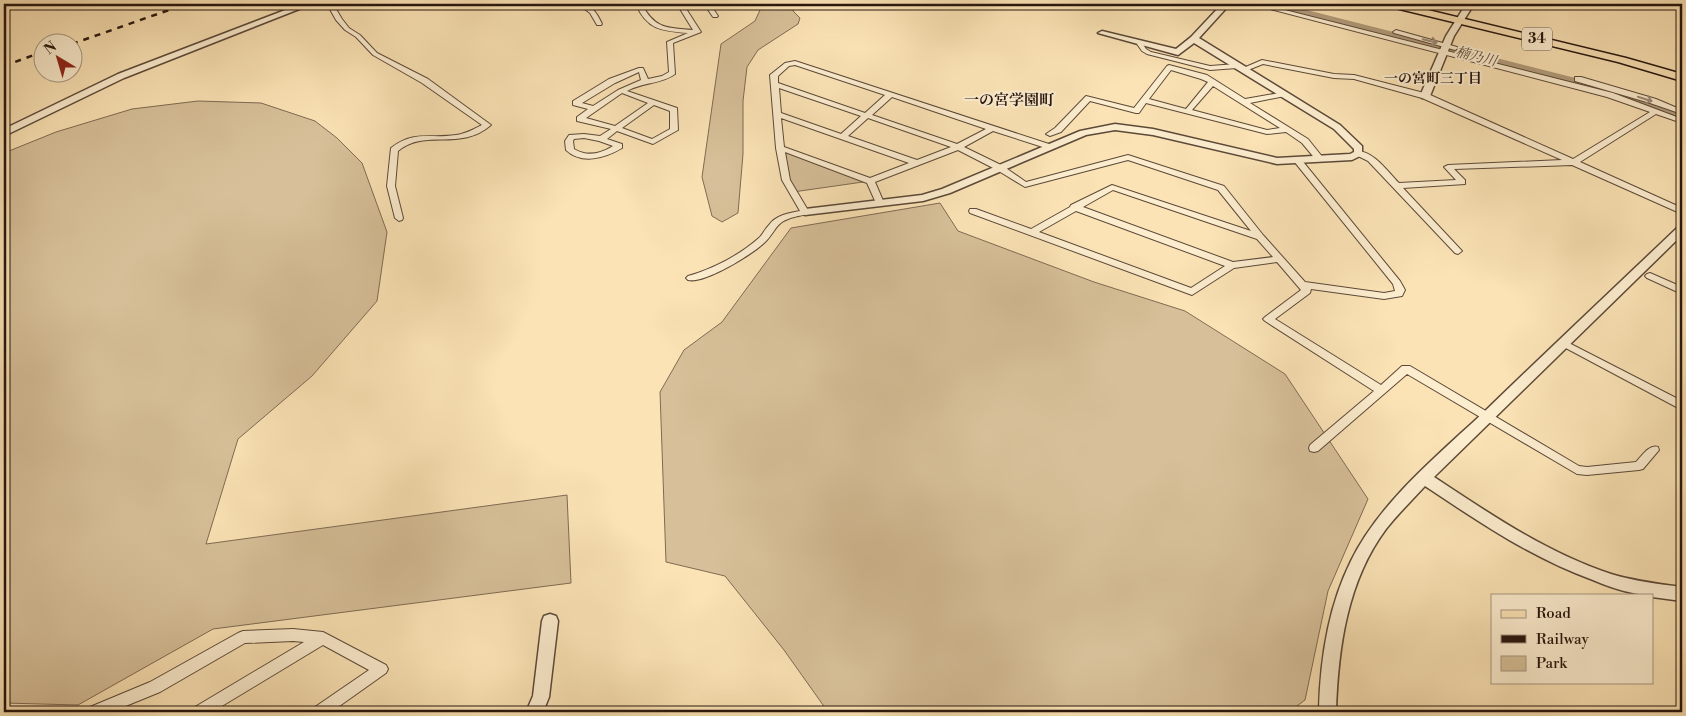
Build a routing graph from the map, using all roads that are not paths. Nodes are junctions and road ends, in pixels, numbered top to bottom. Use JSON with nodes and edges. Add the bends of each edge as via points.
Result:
{"nodes":[{"id":1,"x":14,"y":4,"type":"edge"},
{"id":2,"x":308,"y":4,"type":"edge"},
{"id":3,"x":330,"y":4,"type":"edge"},
{"id":4,"x":581,"y":4,"type":"edge"},
{"id":5,"x":638,"y":4,"type":"edge"},
{"id":6,"x":680,"y":4,"type":"edge"},
{"id":7,"x":707,"y":4,"type":"edge"},
{"id":8,"x":1167,"y":4,"type":"edge"},
{"id":9,"x":1172,"y":4,"type":"edge"},
{"id":10,"x":1226,"y":4,"type":"edge"},
{"id":11,"x":1254,"y":4,"type":"edge"},
{"id":12,"x":1281,"y":4,"type":"edge"},
{"id":13,"x":1391,"y":4,"type":"edge"},
{"id":14,"x":1411,"y":4,"type":"edge"},
{"id":15,"x":1469,"y":4,"type":"edge"},
{"id":16,"x":4,"y":9,"type":"edge"},
{"id":17,"x":715,"y":16,"type":"dead end"},
{"id":18,"x":1461,"y":18,"type":"junction"},
{"id":19,"x":599,"y":24,"type":"dead end"},
{"id":20,"x":698,"y":32,"type":"junction"},
{"id":21,"x":1102,"y":33,"type":"dead end"},
{"id":22,"x":1194,"y":40,"type":"junction"},
{"id":23,"x":1140,"y":44,"type":"junction"},
{"id":24,"x":1445,"y":48,"type":"junction"},
{"id":25,"x":1240,"y":68,"type":"junction"},
{"id":26,"x":1682,"y":73,"type":"edge"},
{"id":27,"x":1682,"y":78,"type":"edge"},
{"id":28,"x":645,"y":80,"type":"junction"},
{"id":29,"x":1213,"y":82,"type":"junction"},
{"id":30,"x":775,"y":84,"type":"junction"},
{"id":31,"x":622,"y":91,"type":"junction"},
{"id":32,"x":1282,"y":94,"type":"junction"},
{"id":33,"x":889,"y":96,"type":"dead end"},
{"id":34,"x":1425,"y":96,"type":"junction"},
{"id":35,"x":1145,"y":100,"type":"junction"},
{"id":36,"x":1243,"y":102,"type":"junction"},
{"id":37,"x":653,"y":103,"type":"junction"},
{"id":38,"x":594,"y":109,"type":"junction"},
{"id":39,"x":1188,"y":111,"type":"junction"},
{"id":40,"x":1656,"y":111,"type":"junction"},
{"id":41,"x":1682,"y":112,"type":"edge"},
{"id":42,"x":777,"y":114,"type":"junction"},
{"id":43,"x":867,"y":116,"type":"junction"},
{"id":44,"x":1682,"y":121,"type":"edge"},
{"id":45,"x":616,"y":128,"type":"junction"},
{"id":46,"x":993,"y":128,"type":"junction"},
{"id":47,"x":1288,"y":130,"type":"junction"},
{"id":48,"x":4,"y":133,"type":"edge"},
{"id":49,"x":1050,"y":134,"type":"dead end"},
{"id":50,"x":842,"y":137,"type":"junction"},
{"id":51,"x":601,"y":139,"type":"junction"},
{"id":52,"x":958,"y":147,"type":"junction"},
{"id":53,"x":1049,"y":147,"type":"junction"},
{"id":54,"x":780,"y":148,"type":"junction"},
{"id":55,"x":1359,"y":153,"type":"junction"},
{"id":56,"x":1320,"y":159,"type":"junction"},
{"id":57,"x":1297,"y":160,"type":"junction"},
{"id":58,"x":1574,"y":162,"type":"junction"},
{"id":59,"x":917,"y":163,"type":"junction"},
{"id":60,"x":1000,"y":168,"type":"junction"},
{"id":61,"x":870,"y":181,"type":"junction"},
{"id":62,"x":1395,"y":186,"type":"junction"},
{"id":63,"x":880,"y":203,"type":"junction"},
{"id":64,"x":1074,"y":207,"type":"junction"},
{"id":65,"x":973,"y":211,"type":"dead end"},
{"id":66,"x":1682,"y":211,"type":"edge"},
{"id":67,"x":805,"y":212,"type":"junction"},
{"id":68,"x":399,"y":218,"type":"dead end"},
{"id":69,"x":1682,"y":229,"type":"edge"},
{"id":70,"x":1033,"y":232,"type":"junction"},
{"id":71,"x":1260,"y":237,"type":"junction"},
{"id":72,"x":1458,"y":251,"type":"dead end"},
{"id":73,"x":1279,"y":259,"type":"junction"},
{"id":74,"x":1232,"y":264,"type":"junction"},
{"id":75,"x":1650,"y":276,"type":"dead end"},
{"id":76,"x":691,"y":278,"type":"dead end"},
{"id":77,"x":1302,"y":285,"type":"junction"},
{"id":78,"x":1682,"y":291,"type":"edge"},
{"id":79,"x":1565,"y":344,"type":"junction"},
{"id":80,"x":1381,"y":390,"type":"junction"},
{"id":81,"x":1682,"y":406,"type":"edge"},
{"id":82,"x":1487,"y":417,"type":"junction"},
{"id":83,"x":1314,"y":448,"type":"dead end"},
{"id":84,"x":1654,"y":450,"type":"dead end"},
{"id":85,"x":1424,"y":478,"type":"junction"},
{"id":86,"x":1682,"y":594,"type":"edge"},
{"id":87,"x":550,"y":621,"type":"dead end"},
{"id":88,"x":323,"y":638,"type":"junction"},
{"id":89,"x":95,"y":712,"type":"edge"},
{"id":90,"x":200,"y":712,"type":"edge"},
{"id":91,"x":320,"y":712,"type":"edge"},
{"id":92,"x":534,"y":712,"type":"edge"},
{"id":93,"x":1327,"y":712,"type":"edge"}],
"edges":[{"from":1,"to":16,"type":"street"},
{"from":2,"to":48,"type":"street","via":[[121,76]]},
{"from":3,"to":68,"type":"street","via":[[347,29],[375,54],[425,81],[487,125],[468,135],[414,138],[404,141],[394,150],[391,186]]},
{"from":4,"to":19,"type":"street","via":[[593,12]]},
{"from":5,"to":20,"type":"street","via":[[650,22]]},
{"from":6,"to":20,"type":"street"},
{"from":7,"to":17,"type":"street"},
{"from":8,"to":9,"type":"street"},
{"from":10,"to":22,"type":"street"},
{"from":11,"to":24,"type":"street"},
{"from":12,"to":24,"type":"street","one_way":true},
{"from":13,"to":18,"type":"main road","number":"34"},
{"from":14,"to":18,"type":"main road","number":"34"},
{"from":15,"to":18,"type":"street"},
{"from":18,"to":24,"type":"street"},
{"from":18,"to":26,"type":"main road","number":"34","via":[[1629,57]]},
{"from":18,"to":27,"type":"main road","number":"34"},
{"from":20,"to":28,"type":"street","via":[[670,42],[673,73],[660,79]]},
{"from":21,"to":23,"type":"street"},
{"from":22,"to":23,"type":"street","via":[[1178,52]]},
{"from":22,"to":25,"type":"street"},
{"from":23,"to":25,"type":"street","via":[[1149,52],[1210,68]]},
{"from":24,"to":34,"type":"street"},
{"from":24,"to":40,"type":"street"},
{"from":24,"to":41,"type":"street","one_way":true,"via":[[1605,86]]},
{"from":25,"to":32,"type":"street"},
{"from":25,"to":34,"type":"street","via":[[1262,62],[1354,78]]},
{"from":28,"to":31,"type":"street"},
{"from":28,"to":38,"type":"street","via":[[641,69],[612,81],[576,103]]},
{"from":29,"to":35,"type":"street","via":[[1169,67]]},
{"from":29,"to":36,"type":"street"},
{"from":29,"to":39,"type":"street"},
{"from":30,"to":42,"type":"street"},
{"from":30,"to":43,"type":"street"},
{"from":30,"to":46,"type":"street","via":[[774,75],[786,64],[795,63]]},
{"from":31,"to":37,"type":"street"},
{"from":31,"to":38,"type":"street"},
{"from":32,"to":36,"type":"street"},
{"from":32,"to":55,"type":"street","via":[[1342,131],[1359,148]]},
{"from":33,"to":43,"type":"street"},
{"from":34,"to":58,"type":"street"},
{"from":35,"to":39,"type":"street"},
{"from":35,"to":49,"type":"street","via":[[1136,111],[1089,98]]},
{"from":36,"to":47,"type":"street"},
{"from":37,"to":45,"type":"street"},
{"from":37,"to":45,"type":"street","via":[[674,110],[674,130],[653,142]]},
{"from":38,"to":45,"type":"street","via":[[580,119]]},
{"from":39,"to":47,"type":"street","via":[[1267,132]]},
{"from":40,"to":44,"type":"street"},
{"from":40,"to":58,"type":"street"},
{"from":42,"to":50,"type":"street"},
{"from":42,"to":54,"type":"street"},
{"from":43,"to":50,"type":"street"},
{"from":43,"to":52,"type":"street"},
{"from":45,"to":51,"type":"street"},
{"from":46,"to":52,"type":"street"},
{"from":46,"to":53,"type":"street"},
{"from":47,"to":56,"type":"street","via":[[1305,141]]},
{"from":50,"to":59,"type":"street"},
{"from":51,"to":51,"type":"street","via":[[572,137],[570,150],[579,156],[592,157],[619,146]]},
{"from":52,"to":59,"type":"street"},
{"from":52,"to":60,"type":"street"},
{"from":53,"to":57,"type":"street","via":[[1100,129],[1131,128],[1258,158]]},
{"from":53,"to":60,"type":"street"},
{"from":54,"to":61,"type":"street"},
{"from":54,"to":67,"type":"street","via":[[786,180]]},
{"from":55,"to":56,"type":"street","via":[[1352,157]]},
{"from":55,"to":62,"type":"street","via":[[1371,159]]},
{"from":56,"to":57,"type":"street"},
{"from":57,"to":77,"type":"street","via":[[1400,290],[1399,294],[1384,296]]},
{"from":58,"to":62,"type":"street","via":[[1448,167],[1462,182]]},
{"from":58,"to":66,"type":"street"},
{"from":59,"to":61,"type":"street"},
{"from":60,"to":63,"type":"street","via":[[923,198]]},
{"from":60,"to":71,"type":"street","via":[[1025,185],[1128,157],[1221,188]]},
{"from":61,"to":63,"type":"street"},
{"from":62,"to":72,"type":"street"},
{"from":63,"to":67,"type":"street"},
{"from":64,"to":70,"type":"street"},
{"from":64,"to":71,"type":"street","via":[[1112,187]]},
{"from":64,"to":74,"type":"street"},
{"from":65,"to":70,"type":"street"},
{"from":67,"to":76,"type":"street","via":[[782,218],[764,239],[728,263]]},
{"from":69,"to":79,"type":"street"},
{"from":70,"to":74,"type":"street","via":[[1192,292]]},
{"from":71,"to":73,"type":"street"},
{"from":73,"to":74,"type":"street"},
{"from":73,"to":77,"type":"street"},
{"from":75,"to":78,"type":"street"},
{"from":77,"to":80,"type":"street","via":[[1307,292],[1268,320]]},
{"from":79,"to":81,"type":"street"},
{"from":79,"to":82,"type":"street"},
{"from":80,"to":82,"type":"street","via":[[1406,369]]},
{"from":80,"to":83,"type":"street"},
{"from":82,"to":84,"type":"street","via":[[1577,470],[1639,466]]},
{"from":82,"to":85,"type":"street"},
{"from":85,"to":86,"type":"street","via":[[1517,538],[1560,561],[1607,579]]},
{"from":85,"to":93,"type":"street","via":[[1381,525],[1357,564],[1333,641]]},
{"from":87,"to":92,"type":"street","via":[[541,697]]},
{"from":88,"to":89,"type":"street","via":[[293,635],[243,638],[155,686]]},
{"from":88,"to":90,"type":"street"},
{"from":88,"to":91,"type":"street","via":[[381,668]]}]}
